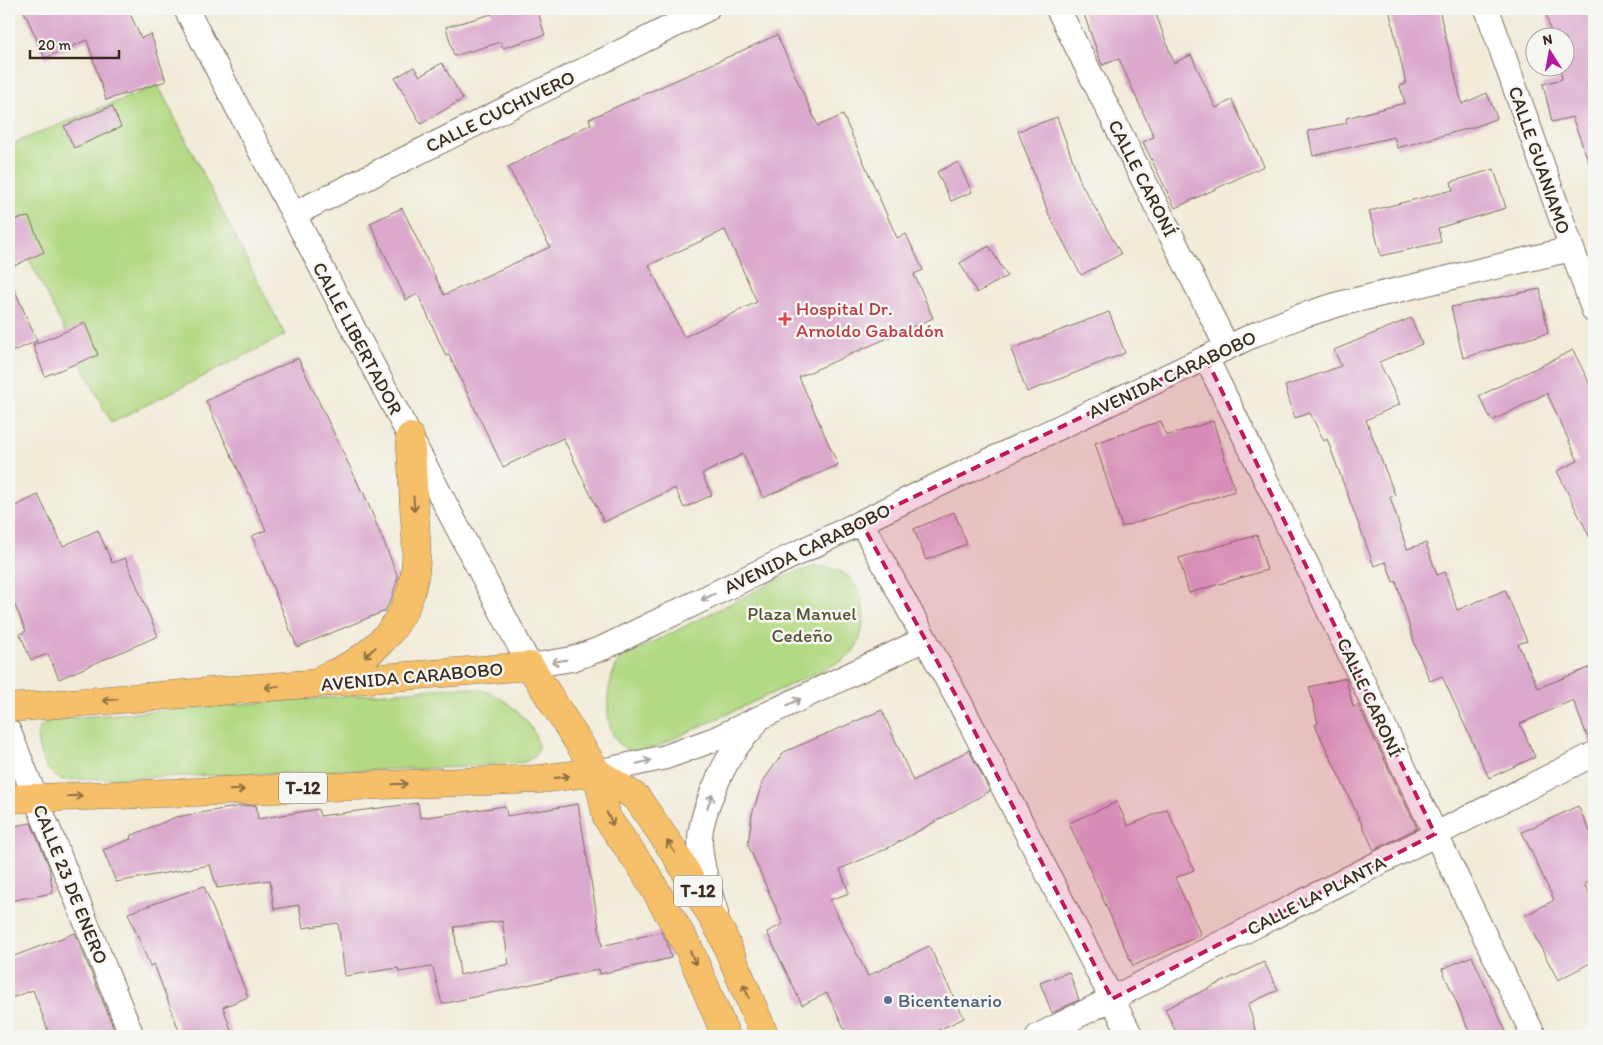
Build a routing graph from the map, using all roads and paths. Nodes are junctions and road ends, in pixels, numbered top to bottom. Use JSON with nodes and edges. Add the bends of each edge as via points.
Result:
{"nodes":[{"id":1,"x":186,"y":9,"type":"edge"},
{"id":2,"x":707,"y":9,"type":"edge"},
{"id":3,"x":1058,"y":9,"type":"edge"},
{"id":4,"x":1487,"y":9,"type":"edge"},
{"id":5,"x":294,"y":214,"type":"junction"},
{"id":6,"x":1571,"y":250,"type":"junction"},
{"id":7,"x":1592,"y":297,"type":"edge"},
{"id":8,"x":1228,"y":347,"type":"junction"},
{"id":9,"x":1206,"y":358,"type":"junction"},
{"id":10,"x":410,"y":438,"type":"junction"},
{"id":11,"x":862,"y":522,"type":"junction"},
{"id":12,"x":925,"y":639,"type":"junction"},
{"id":13,"x":530,"y":666,"type":"junction"},
{"id":14,"x":302,"y":685,"type":"junction"},
{"id":15,"x":9,"y":708,"type":"edge"},
{"id":16,"x":761,"y":717,"type":"junction"},
{"id":17,"x":9,"y":732,"type":"edge"},
{"id":18,"x":1594,"y":754,"type":"edge"},
{"id":19,"x":596,"y":772,"type":"junction"},
{"id":20,"x":36,"y":798,"type":"junction"},
{"id":21,"x":9,"y":799,"type":"edge"},
{"id":22,"x":1435,"y":834,"type":"junction"},
{"id":23,"x":722,"y":934,"type":"junction"},
{"id":24,"x":1112,"y":999,"type":"junction"},
{"id":25,"x":132,"y":1036,"type":"edge"},
{"id":26,"x":726,"y":1036,"type":"edge"},
{"id":27,"x":765,"y":1036,"type":"edge"},
{"id":28,"x":1038,"y":1036,"type":"edge"},
{"id":29,"x":1131,"y":1036,"type":"edge"},
{"id":30,"x":1534,"y":1036,"type":"edge"}],
"edges":[{"from":1,"to":5,"type":"street","name":"CALLE LIBERTADOR"},
{"from":2,"to":5,"type":"street","name":"CALLE CUCHIVERO"},
{"from":3,"to":8,"type":"street","name":"CALLE CARONÍ"},
{"from":4,"to":6,"type":"street","name":"CALLE GUANIAMO"},
{"from":5,"to":10,"type":"street","name":"CALLE LIBERTADOR"},
{"from":6,"to":7,"type":"street","name":"CALLE GUANIAMO"},
{"from":6,"to":8,"type":"street","name":"AVENIDA CARABOBO","via":[[1339,304],[1298,317]]},
{"from":8,"to":9,"type":"street","name":"AVENIDA CARABOBO"},
{"from":9,"to":11,"type":"street","name":"AVENIDA CARABOBO"},
{"from":9,"to":22,"type":"street","name":"CALLE CARONÍ","via":[[1286,518]]},
{"from":10,"to":13,"type":"street","name":"CALLE LIBERTADOR"},
{"from":10,"to":14,"type":"highway","one_way":true,"via":[[416,560],[413,587],[405,607],[378,646],[358,662]]},
{"from":11,"to":12,"type":"street"},
{"from":11,"to":13,"type":"street","name":"AVENIDA CARABOBO","one_way":true,"via":[[603,648],[572,659]]},
{"from":16,"to":12,"type":"street","one_way":true},
{"from":12,"to":24,"type":"street"},
{"from":13,"to":14,"type":"highway","name":"AVENIDA CARABOBO"},
{"from":13,"to":19,"type":"highway","number":"T-12"},
{"from":14,"to":15,"type":"highway","name":"AVENIDA CARABOBO","one_way":true},
{"from":19,"to":16,"type":"street","one_way":true,"via":[[666,757]]},
{"from":23,"to":16,"type":"street","one_way":true,"via":[[703,864],[700,839],[705,812],[719,777],[736,747]]},
{"from":17,"to":20,"type":"street","name":"CALLE 23 DE ENERO"},
{"from":18,"to":22,"type":"street","name":"CALLE LA PLANTA"},
{"from":20,"to":19,"type":"highway","number":"T-12","one_way":true,"via":[[540,779]]},
{"from":23,"to":19,"type":"highway","number":"T-12","one_way":true,"via":[[675,853],[637,798]]},
{"from":19,"to":26,"type":"highway","number":"T-12","one_way":true,"via":[[607,818],[645,872],[689,949]]},
{"from":20,"to":21,"type":"highway","number":"T-12"},
{"from":20,"to":25,"type":"street","name":"CALLE 23 DE ENERO"},
{"from":22,"to":24,"type":"street","name":"CALLE LA PLANTA"},
{"from":22,"to":30,"type":"street","name":"CALLE CARONÍ"},
{"from":27,"to":23,"type":"highway","number":"T-12","one_way":true},
{"from":24,"to":28,"type":"street","name":"CALLE LA PLANTA"},
{"from":24,"to":29,"type":"street"}]}
